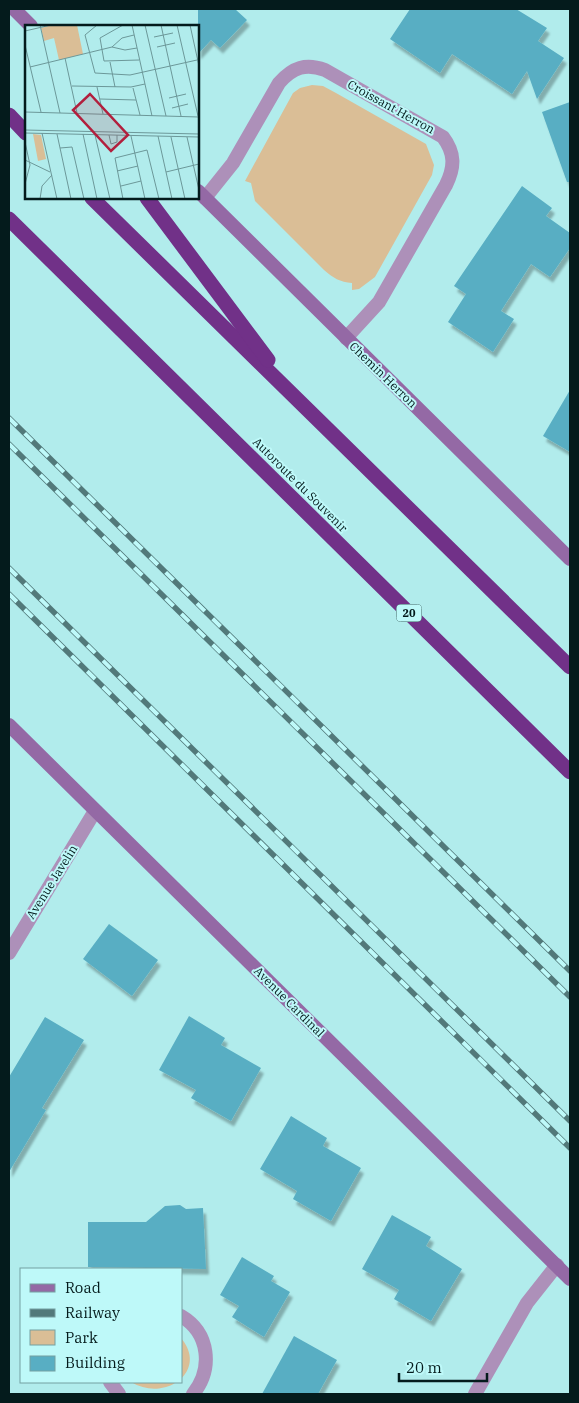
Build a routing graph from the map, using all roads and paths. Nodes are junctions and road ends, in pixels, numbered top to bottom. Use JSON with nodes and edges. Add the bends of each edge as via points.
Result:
{"nodes":[{"id":1,"x":14,"y":9,"type":"edge"},
{"id":2,"x":30,"y":25,"type":"edge"},
{"id":3,"x":9,"y":116,"type":"edge"},
{"id":4,"x":25,"y":132,"type":"edge"},
{"id":5,"x":201,"y":194,"type":"edge"},
{"id":6,"x":93,"y":199,"type":"edge"},
{"id":7,"x":149,"y":199,"type":"edge"},
{"id":8,"x":9,"y":219,"type":"edge"},
{"id":9,"x":346,"y":338,"type":"junction"},
{"id":10,"x":298,"y":400,"type":"junction"},
{"id":11,"x":570,"y":559,"type":"edge"},
{"id":12,"x":570,"y":668,"type":"edge"},
{"id":13,"x":9,"y":725,"type":"edge"},
{"id":14,"x":570,"y":772,"type":"edge"},
{"id":15,"x":95,"y":811,"type":"junction"},
{"id":16,"x":9,"y":953,"type":"edge"},
{"id":17,"x":557,"y":1265,"type":"junction"},
{"id":18,"x":570,"y":1279,"type":"edge"},
{"id":19,"x":182,"y":1317,"type":"edge"},
{"id":20,"x":111,"y":1383,"type":"edge"},
{"id":21,"x":119,"y":1394,"type":"edge"},
{"id":22,"x":193,"y":1394,"type":"edge"},
{"id":23,"x":475,"y":1394,"type":"edge"}],
"edges":[{"from":1,"to":2,"type":"main road"},
{"from":3,"to":4,"type":"highway"},
{"from":5,"to":9,"type":"main road","name":"Chemin Herron"},
{"from":5,"to":9,"type":"street","name":"Croissant Herron","via":[[233,164],[287,74],[304,66],[313,65],[325,70],[442,137],[450,147],[453,159],[446,185],[379,302]]},
{"from":6,"to":10,"type":"highway"},
{"from":7,"to":10,"type":"highway"},
{"from":8,"to":14,"type":"highway","name":"Autoroute du Souvenir","number":"20"},
{"from":9,"to":11,"type":"main road","name":"Chemin Herron"},
{"from":10,"to":12,"type":"highway"},
{"from":13,"to":15,"type":"main road","name":"Avenue Cardinal"},
{"from":15,"to":16,"type":"street","name":"Avenue Javelin"},
{"from":15,"to":17,"type":"main road","name":"Avenue Cardinal"},
{"from":17,"to":18,"type":"main road","name":"Avenue Cardinal"},
{"from":17,"to":23,"type":"street","via":[[527,1303]]},
{"from":19,"to":22,"type":"street","via":[[199,1333],[206,1351],[203,1380]]},
{"from":20,"to":21,"type":"street"}]}
